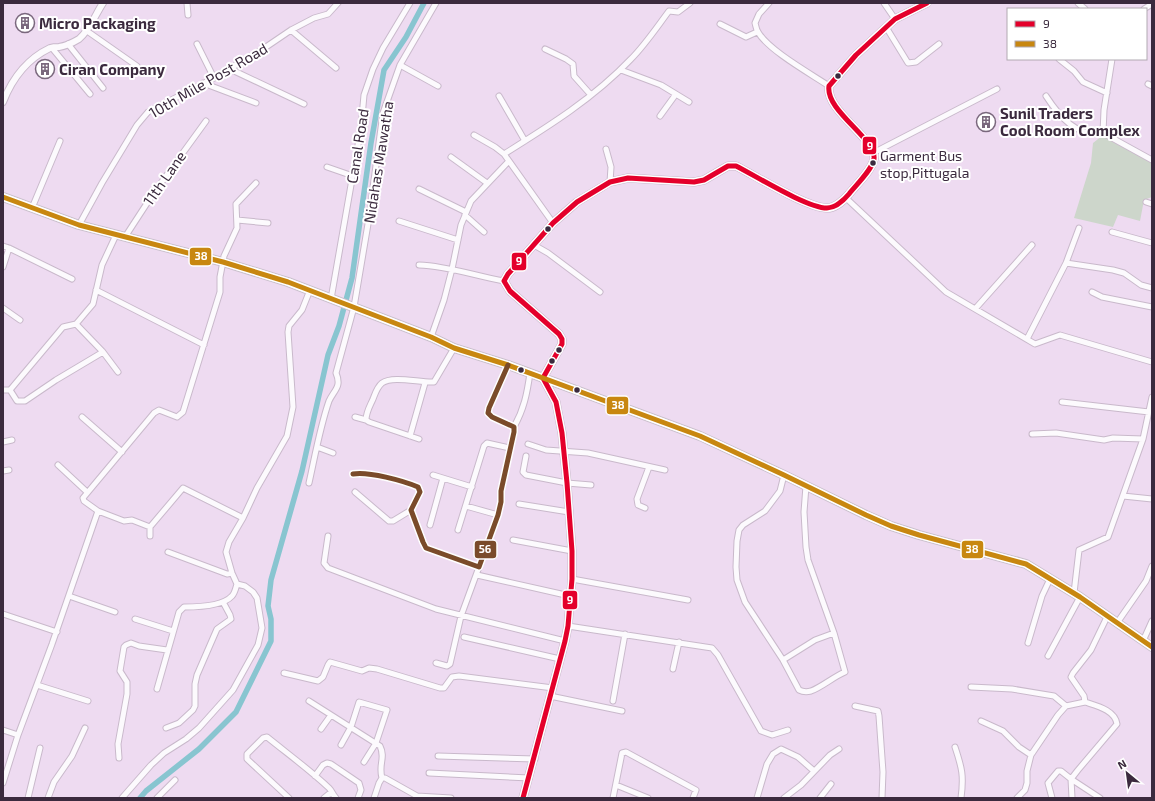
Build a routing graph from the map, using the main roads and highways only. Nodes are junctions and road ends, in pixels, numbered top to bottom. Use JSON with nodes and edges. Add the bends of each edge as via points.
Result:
{"nodes":[{"id":1,"x":927,"y":3,"type":"edge"},
{"id":2,"x":3,"y":197,"type":"edge"},
{"id":3,"x":543,"y":378,"type":"junction"},
{"id":4,"x":554,"y":382,"type":"junction"},
{"id":5,"x":556,"y":402,"type":"junction"},
{"id":6,"x":1152,"y":647,"type":"edge"},
{"id":7,"x":523,"y":798,"type":"edge"}],
"edges":[{"from":1,"to":3,"type":"main road","via":[[895,19],[856,54],[829,86],[828,91],[837,109],[866,141],[874,159],[846,198],[836,205],[828,208],[815,206],[736,166],[728,166],[704,180],[694,182],[628,178],[610,182],[577,202],[553,223],[508,274],[504,282],[510,291],[562,339],[562,344]]},
{"from":2,"to":3,"type":"main road","via":[[79,225],[222,262],[310,290],[454,348]]},
{"from":3,"to":4,"type":"main road"},
{"from":3,"to":5,"type":"main road"},
{"from":4,"to":5,"type":"main road"},
{"from":4,"to":6,"type":"main road","via":[[700,436],[891,526],[1026,564],[1077,595]]},
{"from":5,"to":7,"type":"main road","via":[[567,483],[572,579],[565,641]]}]}
